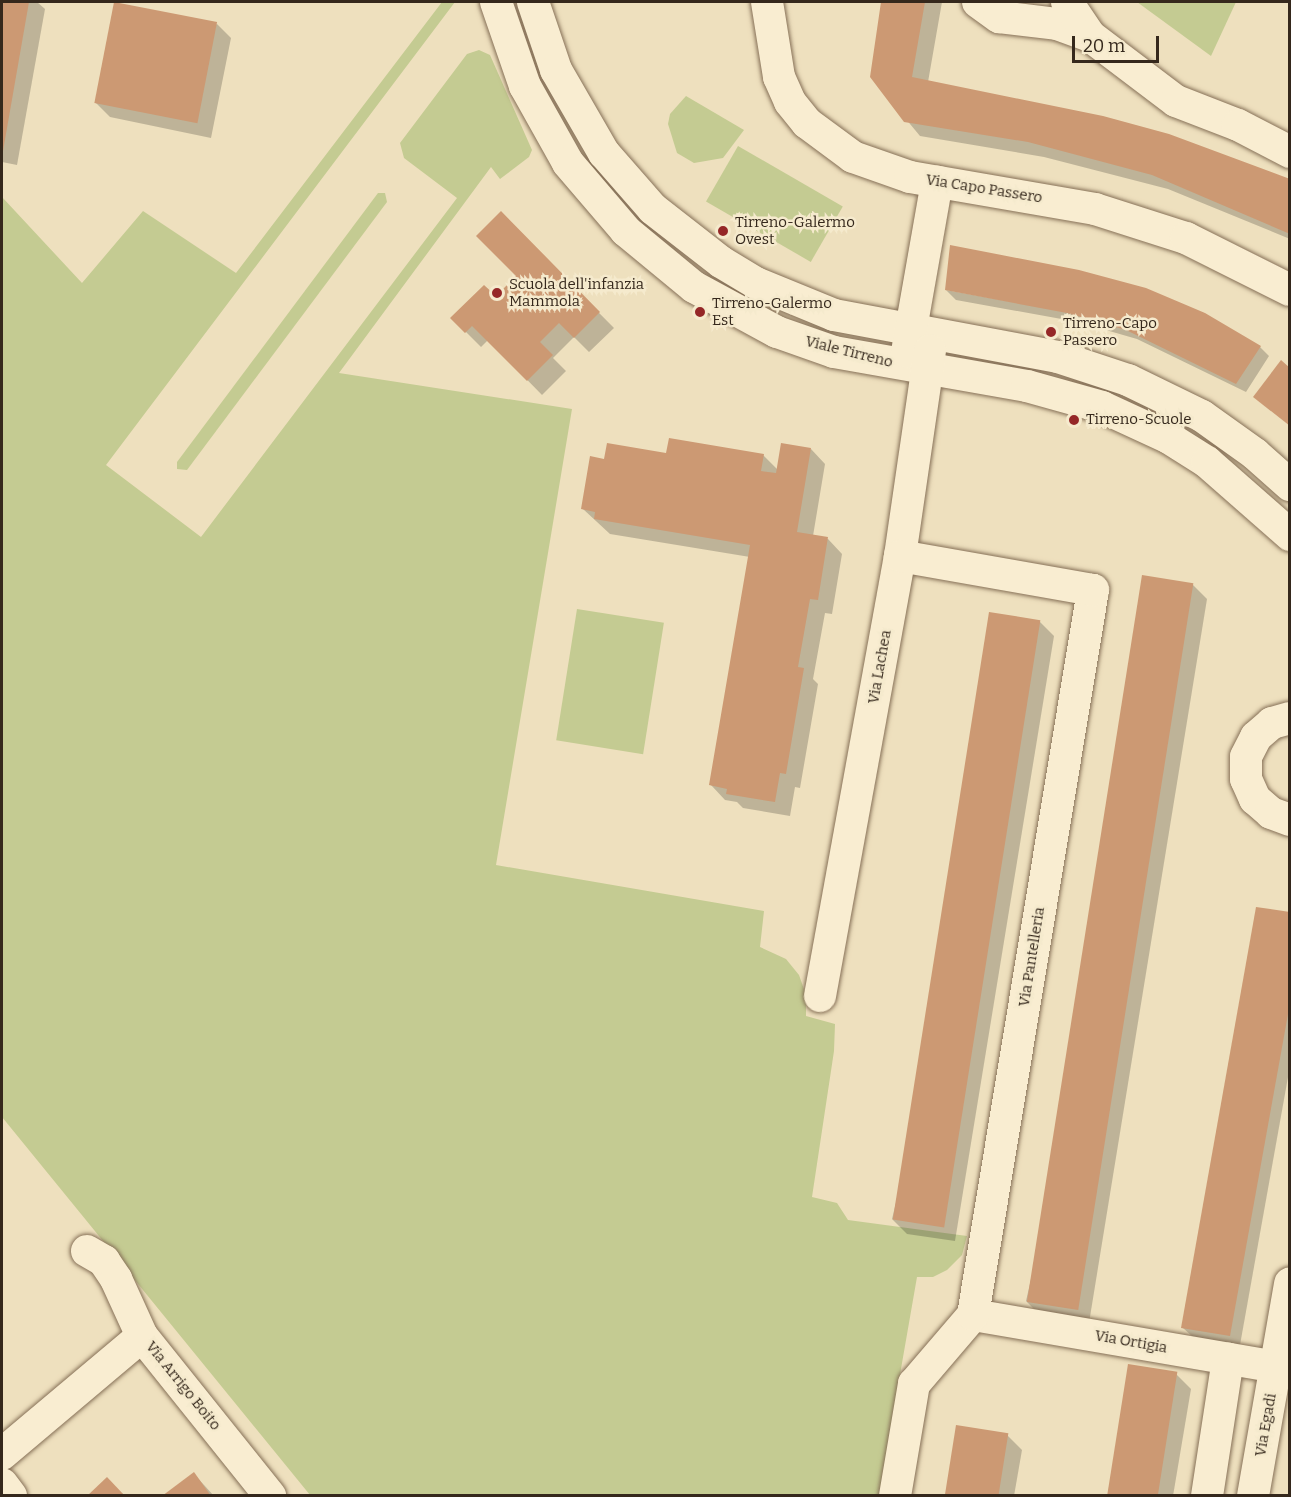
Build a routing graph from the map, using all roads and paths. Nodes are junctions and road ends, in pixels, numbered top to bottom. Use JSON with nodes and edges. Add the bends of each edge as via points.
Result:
{"nodes":[{"id":1,"x":496,"y":2,"type":"edge"},
{"id":2,"x":767,"y":2,"type":"edge"},
{"id":3,"x":978,"y":2,"type":"edge"},
{"id":4,"x":1067,"y":2,"type":"edge"},
{"id":5,"x":538,"y":4,"type":"edge"},
{"id":6,"x":1090,"y":36,"type":"junction"},
{"id":7,"x":1290,"y":152,"type":"edge"},
{"id":8,"x":937,"y":182,"type":"junction"},
{"id":9,"x":1290,"y":290,"type":"edge"},
{"id":10,"x":921,"y":335,"type":"junction"},
{"id":11,"x":916,"y":368,"type":"junction"},
{"id":12,"x":1290,"y":485,"type":"edge"},
{"id":13,"x":1290,"y":535,"type":"edge"},
{"id":14,"x":900,"y":556,"type":"junction"},
{"id":15,"x":1290,"y":717,"type":"edge"},
{"id":16,"x":1290,"y":820,"type":"edge"},
{"id":17,"x":820,"y":996,"type":"dead end"},
{"id":18,"x":87,"y":1251,"type":"dead end"},
{"id":19,"x":1290,"y":1283,"type":"edge"},
{"id":20,"x":973,"y":1315,"type":"junction"},
{"id":21,"x":142,"y":1336,"type":"junction"},
{"id":22,"x":1228,"y":1359,"type":"junction"},
{"id":23,"x":1283,"y":1368,"type":"edge"},
{"id":24,"x":2,"y":1454,"type":"edge"},
{"id":25,"x":2,"y":1484,"type":"edge"},
{"id":26,"x":11,"y":1496,"type":"edge"},
{"id":27,"x":270,"y":1496,"type":"edge"},
{"id":28,"x":895,"y":1496,"type":"edge"},
{"id":29,"x":1207,"y":1496,"type":"edge"},
{"id":30,"x":1253,"y":1496,"type":"edge"}],
"edges":[{"from":1,"to":11,"type":"street","name":"Viale Tirreno","via":[[507,41],[545,126],[595,198],[640,244],[694,287],[777,332],[834,352]]},
{"from":2,"to":8,"type":"street","name":"Via Capo Passero","via":[[779,77],[790,102],[807,123],[853,157],[879,169]]},
{"from":3,"to":6,"type":"street","via":[[999,17],[1057,24]]},
{"from":4,"to":6,"type":"street"},
{"from":5,"to":10,"type":"street","via":[[556,69],[587,127],[625,178],[662,216],[721,262],[756,283],[834,315]]},
{"from":6,"to":7,"type":"street","via":[[1176,101],[1238,125]]},
{"from":8,"to":9,"type":"street","name":"Via Capo Passero","via":[[1105,212],[1186,238]]},
{"from":8,"to":10,"type":"street"},
{"from":10,"to":11,"type":"street","name":"Via Lachea"},
{"from":10,"to":12,"type":"street","via":[[1058,357],[1128,380],[1202,416]]},
{"from":11,"to":13,"type":"street","name":"Viale Tirreno","via":[[1027,386],[1102,407],[1136,422],[1207,462]]},
{"from":11,"to":14,"type":"street","name":"Via Lachea"},
{"from":14,"to":17,"type":"street","name":"Via Lachea"},
{"from":14,"to":20,"type":"street","name":"Via Pantelleria","via":[[1093,590]]},
{"from":15,"to":16,"type":"street","via":[[1272,723],[1256,737],[1246,757],[1246,778],[1255,799],[1271,813]]},
{"from":18,"to":21,"type":"street","via":[[104,1261],[116,1279]]},
{"from":19,"to":23,"type":"street","name":"Via Egadi"},
{"from":20,"to":22,"type":"street","name":"Via Ortigia"},
{"from":20,"to":28,"type":"street","via":[[914,1384]]},
{"from":21,"to":24,"type":"street","name":"Via Arrigo Boito"},
{"from":21,"to":27,"type":"street","name":"Via Arrigo Boito"},
{"from":22,"to":23,"type":"street","name":"Via Ortigia"},
{"from":22,"to":29,"type":"street"},
{"from":23,"to":30,"type":"street","name":"Via Egadi"},
{"from":25,"to":26,"type":"street"}]}
